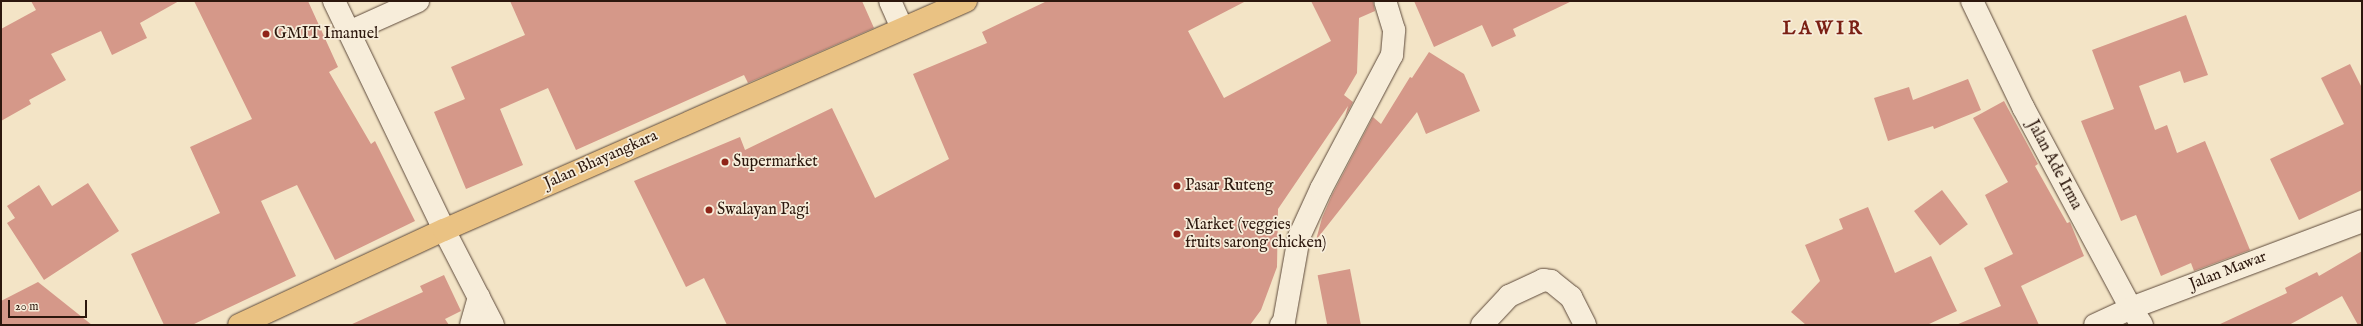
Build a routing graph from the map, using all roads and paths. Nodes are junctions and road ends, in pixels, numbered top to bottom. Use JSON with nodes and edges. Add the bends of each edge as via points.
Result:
{"nodes":[{"id":1,"x":334,"y":1,"type":"edge"},
{"id":2,"x":418,"y":1,"type":"edge"},
{"id":3,"x":890,"y":1,"type":"edge"},
{"id":4,"x":966,"y":1,"type":"edge"},
{"id":5,"x":1385,"y":1,"type":"edge"},
{"id":6,"x":1972,"y":1,"type":"edge"},
{"id":7,"x":902,"y":28,"type":"junction"},
{"id":8,"x":349,"y":32,"type":"junction"},
{"id":9,"x":2362,"y":221,"type":"edge"},
{"id":10,"x":444,"y":230,"type":"junction"},
{"id":11,"x":478,"y":297,"type":"junction"},
{"id":12,"x":2136,"y":316,"type":"edge"},
{"id":13,"x":239,"y":325,"type":"edge"},
{"id":14,"x":471,"y":325,"type":"edge"},
{"id":15,"x":493,"y":325,"type":"edge"},
{"id":16,"x":1282,"y":325,"type":"edge"},
{"id":17,"x":1482,"y":325,"type":"edge"},
{"id":18,"x":1585,"y":325,"type":"edge"},
{"id":19,"x":2095,"y":325,"type":"edge"}],
"edges":[{"from":1,"to":8,"type":"street"},
{"from":2,"to":8,"type":"street"},
{"from":3,"to":7,"type":"street"},
{"from":4,"to":7,"type":"main road","name":"Jalan Bhayangkara"},
{"from":5,"to":16,"type":"street","via":[[1394,30],[1392,55],[1298,238]]},
{"from":6,"to":12,"type":"street","name":"Jalan Ade Irma","via":[[2023,107]]},
{"from":7,"to":10,"type":"main road","name":"Jalan Bhayangkara"},
{"from":8,"to":10,"type":"street"},
{"from":9,"to":12,"type":"street","name":"Jalan Mawar"},
{"from":10,"to":11,"type":"street"},
{"from":10,"to":13,"type":"main road","name":"Jalan Bhayangkara"},
{"from":11,"to":14,"type":"street"},
{"from":11,"to":15,"type":"street"},
{"from":12,"to":19,"type":"street","name":"Jalan Mawar"},
{"from":17,"to":18,"type":"street","via":[[1509,296],[1543,280],[1551,281],[1571,297]]}]}
